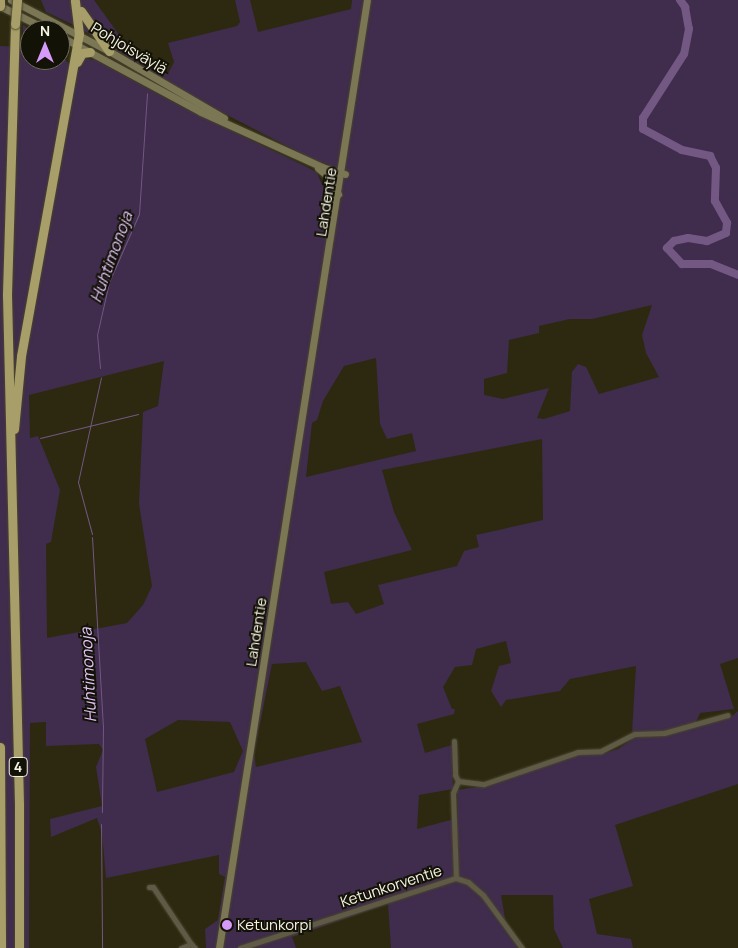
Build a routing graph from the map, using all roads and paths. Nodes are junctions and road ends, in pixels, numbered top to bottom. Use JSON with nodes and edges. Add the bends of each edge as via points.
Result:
{"nodes":[{"id":1,"x":0,"y":0,"type":"edge"},
{"id":2,"x":11,"y":0,"type":"edge"},
{"id":3,"x":17,"y":0,"type":"edge"},
{"id":4,"x":76,"y":0,"type":"edge"},
{"id":5,"x":367,"y":0,"type":"edge"},
{"id":6,"x":0,"y":6,"type":"edge"},
{"id":7,"x":28,"y":20,"type":"edge"},
{"id":8,"x":79,"y":34,"type":"junction"},
{"id":9,"x":70,"y":41,"type":"edge"},
{"id":10,"x":77,"y":45,"type":"junction"},
{"id":11,"x":109,"y":51,"type":"junction"},
{"id":12,"x":90,"y":52,"type":"junction"},
{"id":13,"x":72,"y":71,"type":"junction"},
{"id":14,"x":230,"y":123,"type":"junction"},
{"id":15,"x":268,"y":142,"type":"junction"},
{"id":16,"x":318,"y":168,"type":"junction"},
{"id":17,"x":342,"y":173,"type":"junction"},
{"id":18,"x":338,"y":194,"type":"junction"},
{"id":19,"x":318,"y":320,"type":"junction"},
{"id":20,"x":10,"y":489,"type":"junction"},
{"id":21,"x":728,"y":715,"type":"dead end"},
{"id":22,"x":454,"y":741,"type":"dead end"},
{"id":23,"x":0,"y":747,"type":"edge"},
{"id":24,"x":458,"y":781,"type":"junction"},
{"id":25,"x":456,"y":878,"type":"junction"},
{"id":26,"x":149,"y":887,"type":"dead end"},
{"id":27,"x":193,"y":946,"type":"edge"},
{"id":28,"x":1,"y":948,"type":"edge"},
{"id":29,"x":19,"y":948,"type":"edge"},
{"id":30,"x":181,"y":948,"type":"edge"},
{"id":31,"x":219,"y":948,"type":"edge"},
{"id":32,"x":240,"y":948,"type":"edge"},
{"id":33,"x":522,"y":948,"type":"edge"}],
"edges":[{"from":1,"to":6,"type":"highway","bridge":true},
{"from":2,"to":8,"type":"main road","name":"Pohjoisväylä"},
{"from":3,"to":20,"type":"highway","number":"4","bridge":true,"via":[[7,266]]},
{"from":4,"to":8,"type":"highway"},
{"from":4,"to":11,"type":"highway","via":[[87,23]]},
{"from":5,"to":17,"type":"main road","name":"Lahdentie"},
{"from":6,"to":7,"type":"main road"},
{"from":8,"to":10,"type":"highway"},
{"from":8,"to":11,"type":"main road","name":"Pohjoisväylä"},
{"from":9,"to":10,"type":"main road","name":"Pohjoisväylä"},
{"from":10,"to":12,"type":"main road","name":"Pohjoisväylä"},
{"from":10,"to":13,"type":"highway"},
{"from":11,"to":14,"type":"main road","name":"Pohjoisväylä"},
{"from":12,"to":13,"type":"highway","via":[[78,58]]},
{"from":12,"to":14,"type":"main road","name":"Pohjoisväylä","via":[[184,104]]},
{"from":13,"to":20,"type":"highway","via":[[21,356]]},
{"from":14,"to":15,"type":"main road","name":"Pohjoisväylä"},
{"from":15,"to":16,"type":"main road","name":"Pohjoisväylä"},
{"from":15,"to":17,"type":"main road","name":"Pohjoisväylä"},
{"from":16,"to":17,"type":"main road","name":"Pohjoisväylä"},
{"from":16,"to":18,"type":"main road","name":"Pohjoisväylä","via":[[330,178]]},
{"from":17,"to":18,"type":"main road","name":"Lahdentie"},
{"from":17,"to":19,"type":"main road","name":"Lahdentie"},
{"from":18,"to":19,"type":"main road","name":"Lahdentie"},
{"from":19,"to":31,"type":"main road","name":"Lahdentie"},
{"from":20,"to":29,"type":"highway","number":"4","via":[[19,805]]},
{"from":21,"to":24,"type":"street","via":[[664,733],[634,734],[601,751],[578,752],[484,784]]},
{"from":22,"to":24,"type":"street"},
{"from":23,"to":28,"type":"highway","number":"4"},
{"from":24,"to":25,"type":"street","via":[[453,793]]},
{"from":25,"to":32,"type":"street","name":"Ketunkorventie"},
{"from":25,"to":33,"type":"street","name":"Ketunkorventie","via":[[468,882],[483,895]]},
{"from":26,"to":27,"type":"street","via":[[153,887]]},
{"from":27,"to":30,"type":"street"}]}
